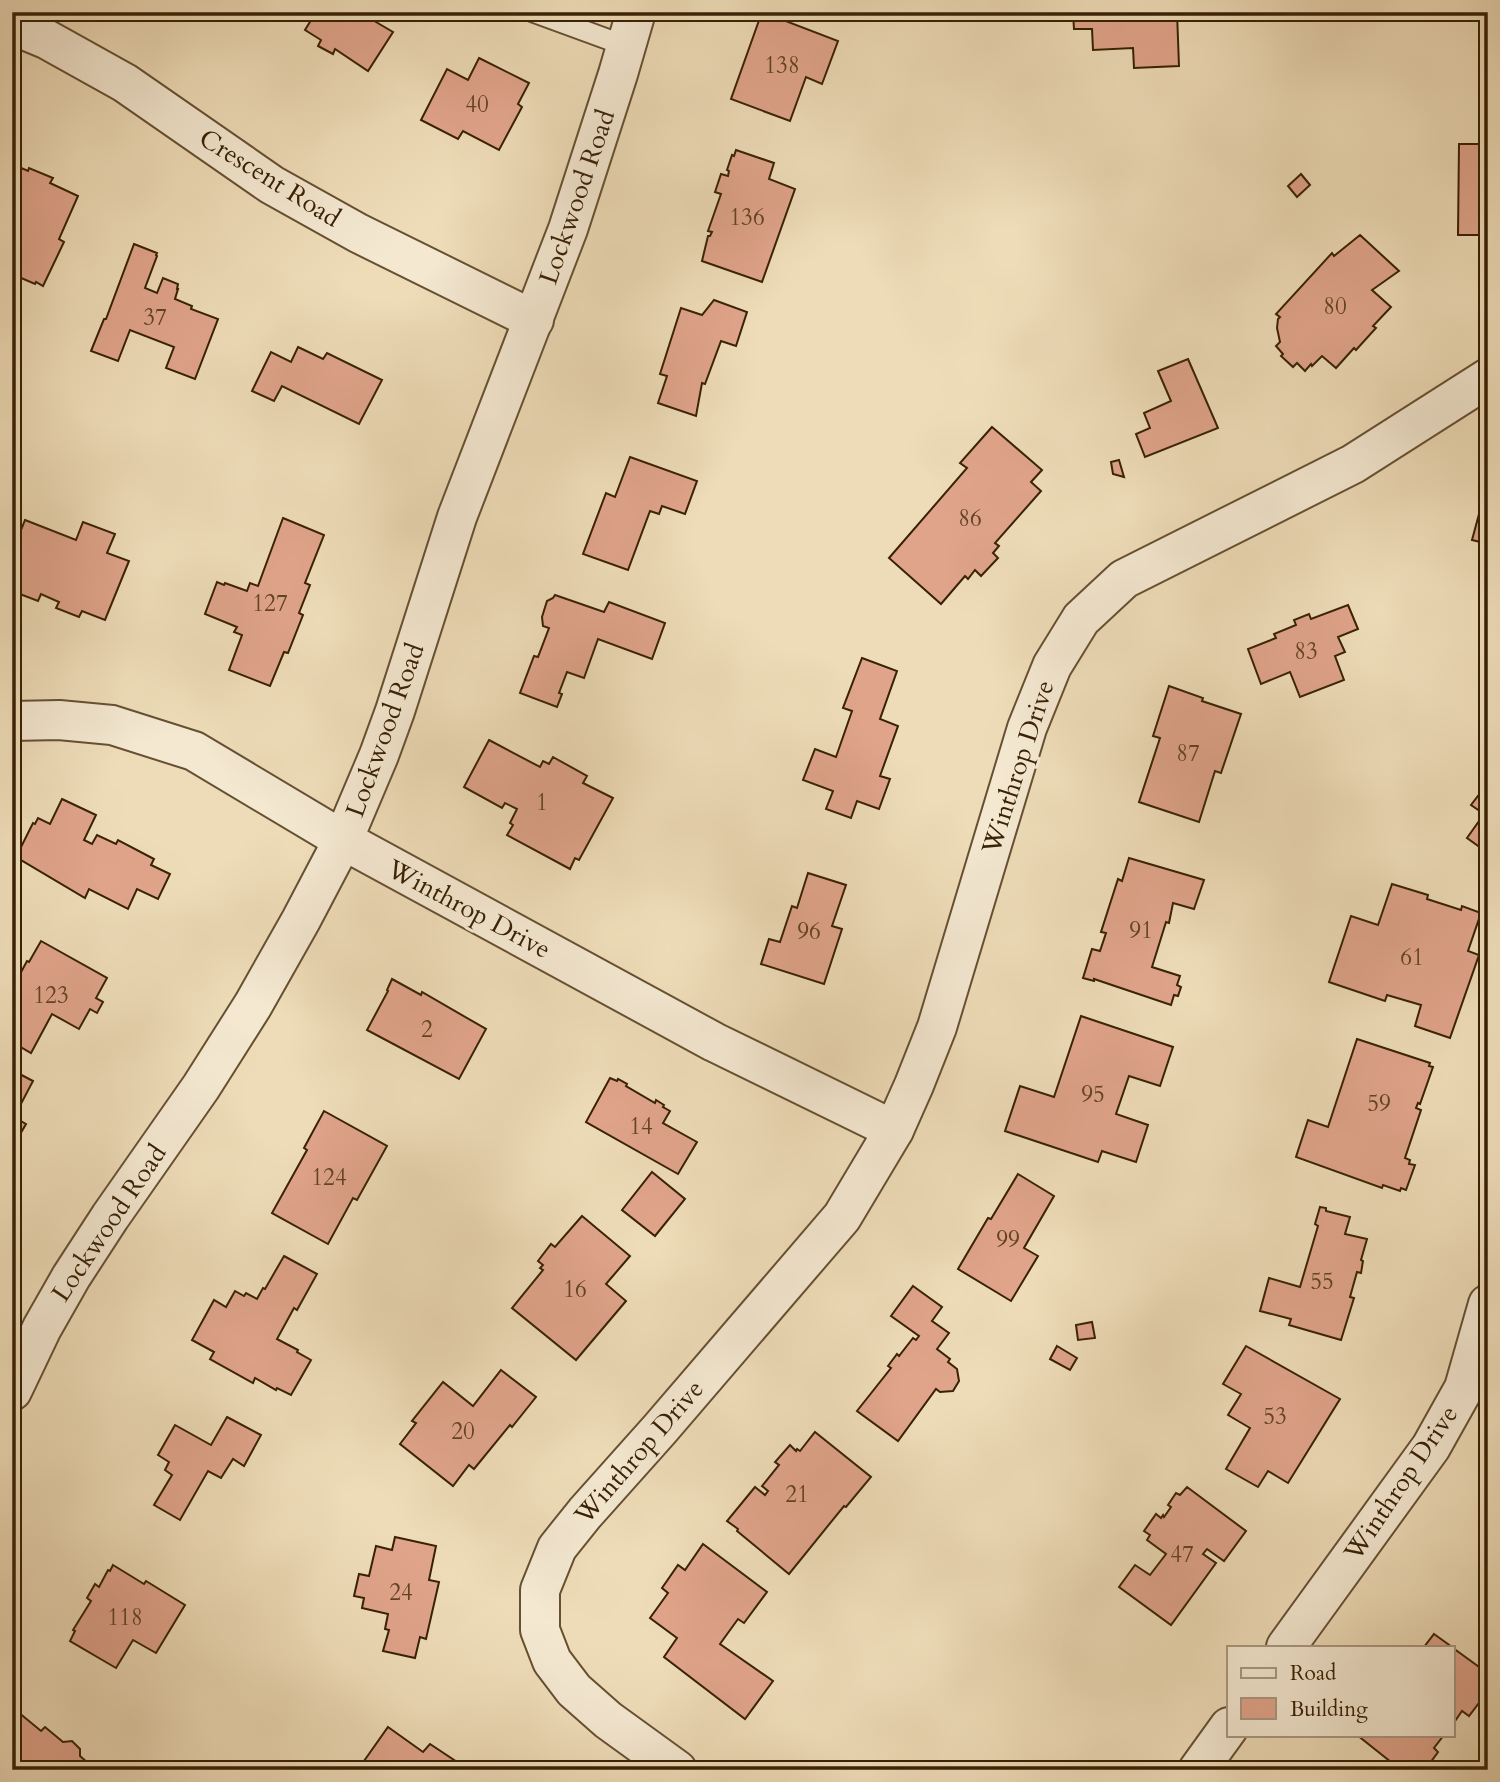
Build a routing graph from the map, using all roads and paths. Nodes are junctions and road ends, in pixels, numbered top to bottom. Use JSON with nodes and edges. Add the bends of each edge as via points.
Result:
{"nodes":[{"id":1,"x":533,"y":12,"type":"edge"},
{"id":2,"x":12,"y":25,"type":"edge"},
{"id":3,"x":631,"y":29,"type":"edge"},
{"id":4,"x":534,"y":320,"type":"junction"},
{"id":5,"x":1488,"y":378,"type":"edge"},
{"id":6,"x":12,"y":721,"type":"edge"},
{"id":7,"x":343,"y":840,"type":"junction"},
{"id":8,"x":894,"y":1130,"type":"junction"},
{"id":9,"x":1488,"y":1304,"type":"edge"},
{"id":10,"x":12,"y":1391,"type":"edge"},
{"id":11,"x":1287,"y":1646,"type":"edge"},
{"id":12,"x":1227,"y":1730,"type":"edge"},
{"id":13,"x":677,"y":1770,"type":"edge"},
{"id":14,"x":1198,"y":1770,"type":"edge"}],
"edges":[{"from":1,"to":3,"type":"lane"},
{"from":2,"to":4,"type":"street","name":"Crescent Road","via":[[125,83],[272,185]]},
{"from":3,"to":4,"type":"street","name":"Lockwood Road"},
{"from":4,"to":7,"type":"street","name":"Lockwood Road","via":[[457,517],[379,755]]},
{"from":5,"to":8,"type":"street","name":"Winthrop Drive","via":[[1353,464],[1124,579],[1081,619],[1052,666],[1027,728],[936,1027]]},
{"from":6,"to":7,"type":"street","via":[[113,725],[194,751]]},
{"from":7,"to":8,"type":"street","name":"Winthrop Drive","via":[[714,1042]]},
{"from":7,"to":10,"type":"street","name":"Lockwood Road","via":[[247,1014],[71,1277]]},
{"from":8,"to":13,"type":"street","name":"Winthrop Drive","via":[[842,1217],[557,1548],[540,1590],[540,1630],[552,1661],[574,1690]]},
{"from":9,"to":11,"type":"street","name":"Winthrop Drive","via":[[1464,1388],[1431,1447]]},
{"from":12,"to":14,"type":"street"}]}
